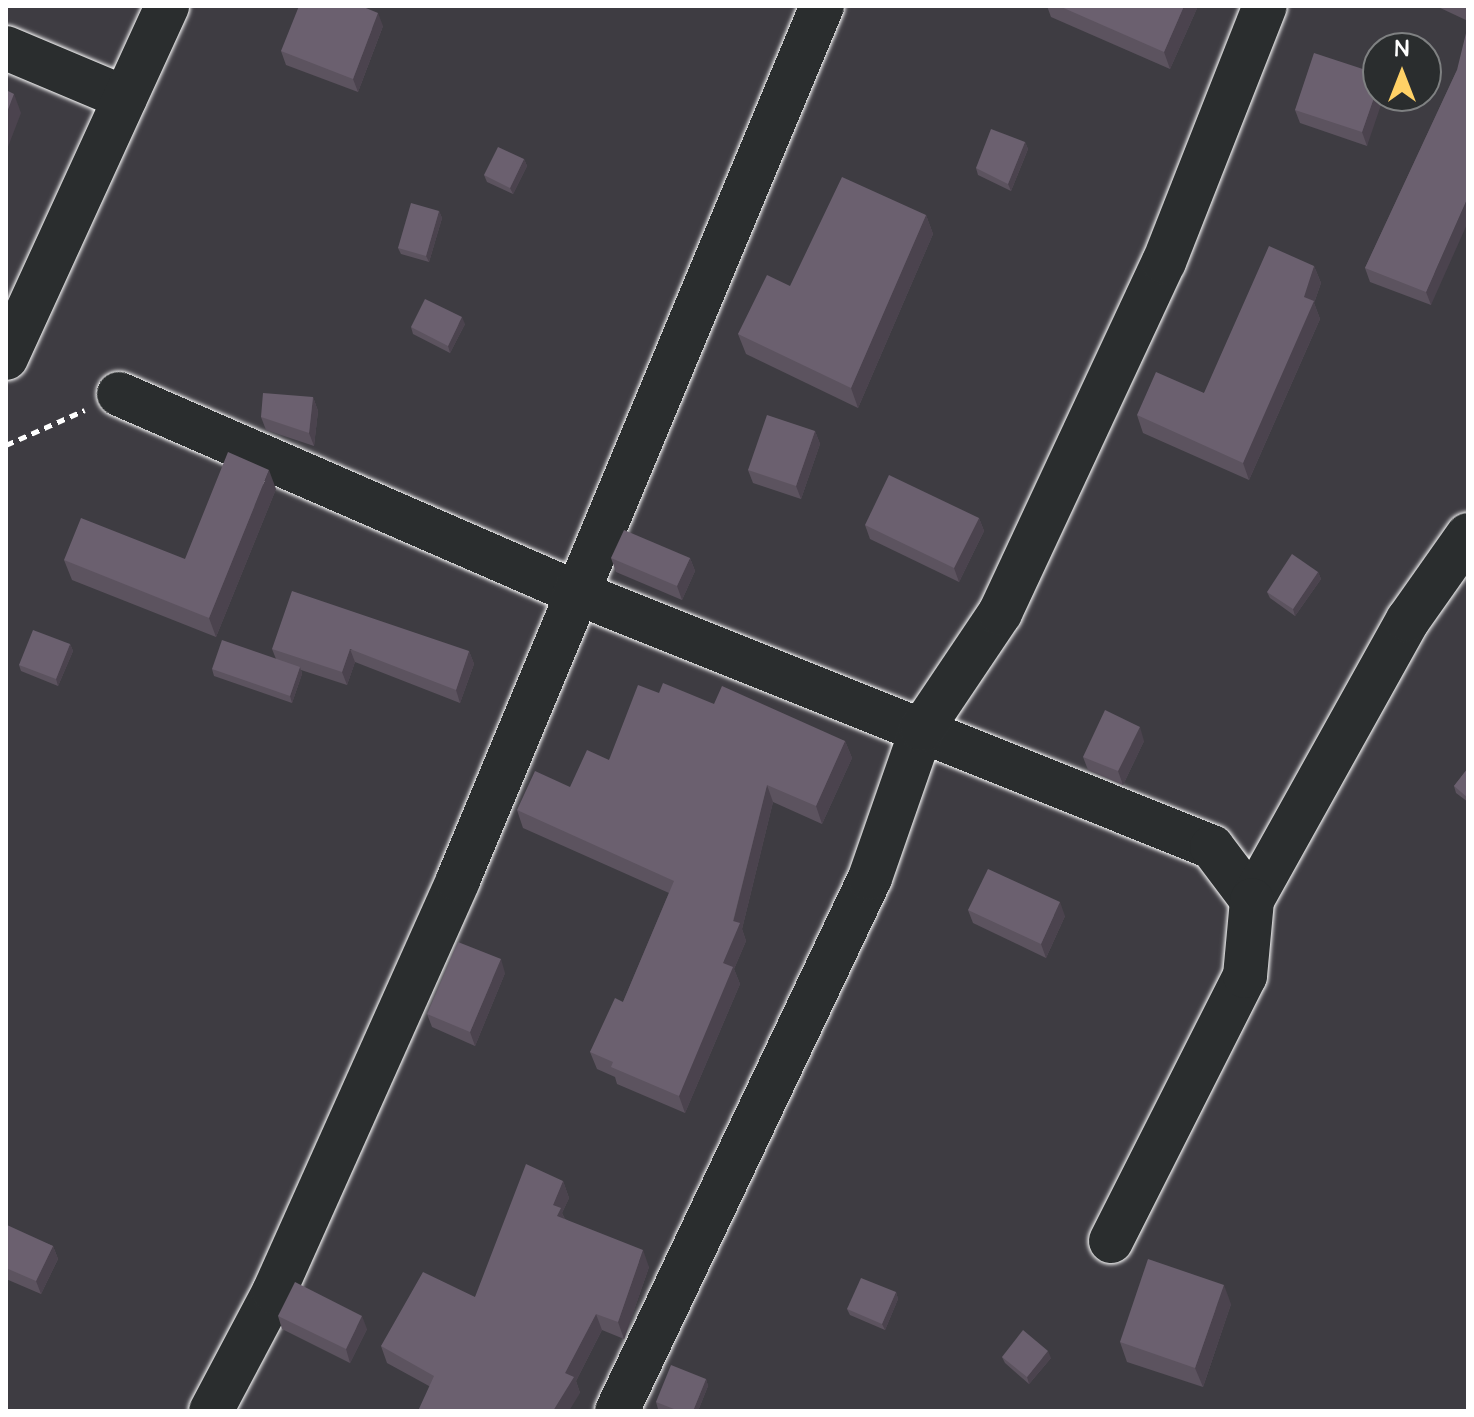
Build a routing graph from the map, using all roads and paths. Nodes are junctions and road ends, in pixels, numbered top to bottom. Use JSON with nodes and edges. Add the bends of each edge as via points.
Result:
{"nodes":[{"id":1,"x":167,"y":6,"type":"edge"},
{"id":2,"x":822,"y":6,"type":"edge"},
{"id":3,"x":1265,"y":6,"type":"edge"},
{"id":4,"x":6,"y":48,"type":"edge"},
{"id":5,"x":125,"y":98,"type":"junction"},
{"id":6,"x":6,"y":358,"type":"edge"},
{"id":7,"x":119,"y":394,"type":"joint"},
{"id":8,"x":6,"y":445,"type":"edge"},
{"id":9,"x":1468,"y":535,"type":"edge"},
{"id":10,"x":575,"y":592,"type":"junction"},
{"id":11,"x":922,"y":729,"type":"junction"},
{"id":12,"x":1252,"y":900,"type":"junction"},
{"id":13,"x":1111,"y":1241,"type":"dead end"},
{"id":14,"x":211,"y":1411,"type":"edge"},
{"id":15,"x":617,"y":1411,"type":"edge"}],
"edges":[{"from":1,"to":5,"type":"street"},
{"from":2,"to":10,"type":"street"},
{"from":3,"to":11,"type":"street","via":[[1164,262],[1000,613]]},
{"from":4,"to":5,"type":"street"},
{"from":5,"to":6,"type":"street"},
{"from":7,"to":8,"type":"path"},
{"from":7,"to":10,"type":"street"},
{"from":9,"to":12,"type":"street","via":[[1408,620]]},
{"from":10,"to":11,"type":"street"},
{"from":10,"to":14,"type":"street","via":[[452,894],[274,1292]]},
{"from":11,"to":12,"type":"street","via":[[1212,847]]},
{"from":11,"to":15,"type":"street","via":[[870,878]]},
{"from":12,"to":13,"type":"street","via":[[1245,976]]}]}
